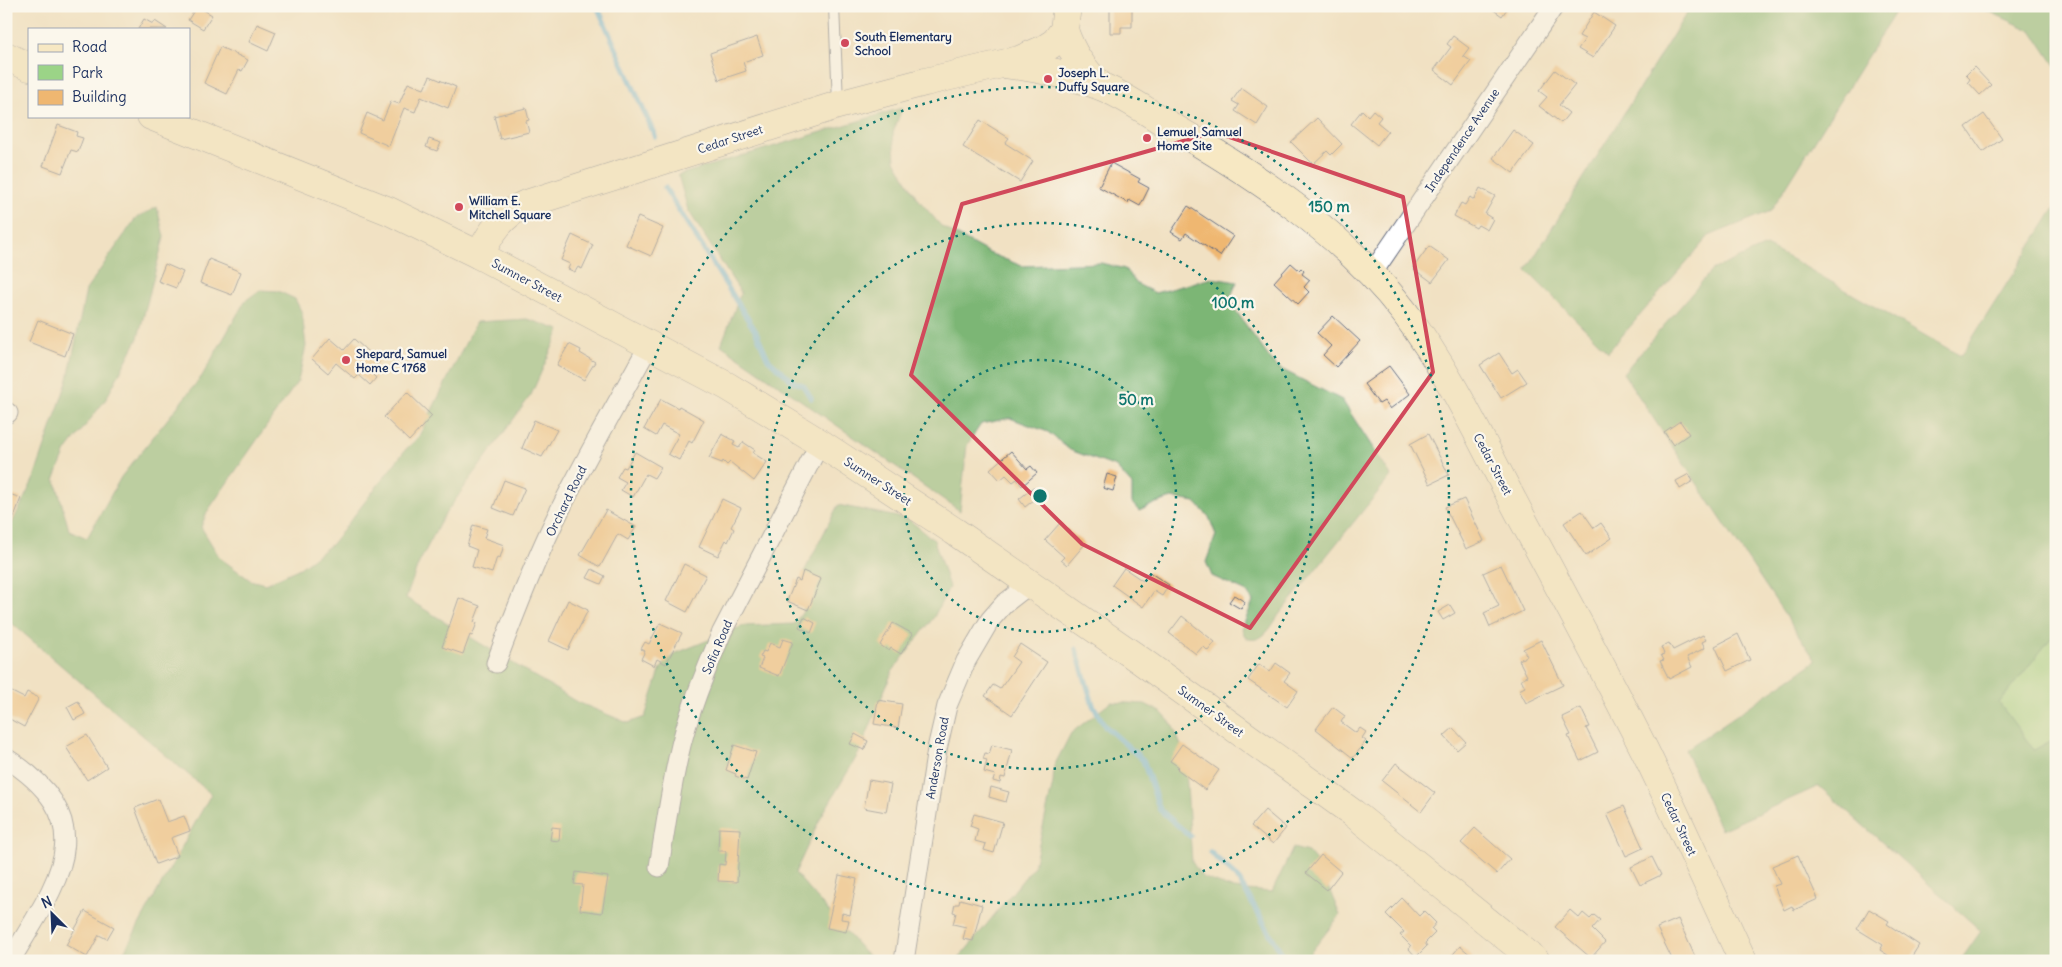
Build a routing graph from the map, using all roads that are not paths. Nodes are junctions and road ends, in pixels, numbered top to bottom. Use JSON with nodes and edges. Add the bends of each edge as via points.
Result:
{"nodes":[{"id":1,"x":834,"y":6,"type":"edge"},
{"id":2,"x":1554,"y":6,"type":"edge"},
{"id":3,"x":1066,"y":18,"type":"edge"},
{"id":4,"x":6,"y":56,"type":"edge"},
{"id":5,"x":1005,"y":64,"type":"junction"},
{"id":6,"x":28,"y":67,"type":"edge"},
{"id":7,"x":1102,"y":87,"type":"junction"},
{"id":8,"x":838,"y":105,"type":"junction"},
{"id":9,"x":156,"y":118,"type":"edge"},
{"id":10,"x":478,"y":255,"type":"junction"},
{"id":11,"x":1371,"y":275,"type":"junction"},
{"id":12,"x":649,"y":345,"type":"junction"},
{"id":13,"x":820,"y":443,"type":"junction"},
{"id":14,"x":1031,"y":583,"type":"junction"},
{"id":15,"x":496,"y":663,"type":"dead end"},
{"id":16,"x":6,"y":758,"type":"edge"},
{"id":17,"x":659,"y":867,"type":"dead end"},
{"id":18,"x":10,"y":961,"type":"edge"},
{"id":19,"x":904,"y":961,"type":"edge"},
{"id":20,"x":1536,"y":961,"type":"edge"},
{"id":21,"x":1743,"y":961,"type":"edge"}],
"edges":[{"from":1,"to":8,"type":"lane"},
{"from":2,"to":11,"type":"street","name":"Independence Avenue"},
{"from":3,"to":5,"type":"street","name":"Cedar Street","via":[[1055,42]]},
{"from":3,"to":7,"type":"street","name":"Cedar Street","via":[[1072,53],[1080,66]]},
{"from":4,"to":6,"type":"street"},
{"from":5,"to":7,"type":"street","name":"Cedar Street","via":[[1058,73]]},
{"from":5,"to":8,"type":"street","name":"Cedar Street"},
{"from":7,"to":11,"type":"street","name":"Cedar Street","via":[[1203,145],[1308,216]]},
{"from":8,"to":10,"type":"street","name":"Cedar Street","via":[[519,207],[498,224]]},
{"from":9,"to":10,"type":"street","name":"Sumner Street","via":[[389,211]]},
{"from":10,"to":12,"type":"street","name":"Sumner Street"},
{"from":11,"to":21,"type":"street","name":"Cedar Street","via":[[1427,344],[1478,436],[1640,743]]},
{"from":12,"to":13,"type":"street","name":"Sumner Street","via":[[727,386]]},
{"from":12,"to":15,"type":"street","name":"Orchard Road","via":[[554,523]]},
{"from":13,"to":14,"type":"street","name":"Sumner Street"},
{"from":13,"to":17,"type":"street","name":"Sofia Road","via":[[722,632],[703,678],[678,758]]},
{"from":14,"to":19,"type":"street","name":"Anderson Road","via":[[990,620],[966,660],[946,706]]},
{"from":14,"to":20,"type":"street","name":"Sumner Street","via":[[1353,813]]},
{"from":16,"to":18,"type":"street","via":[[32,778],[52,800],[62,818],[65,841],[58,877]]}]}
